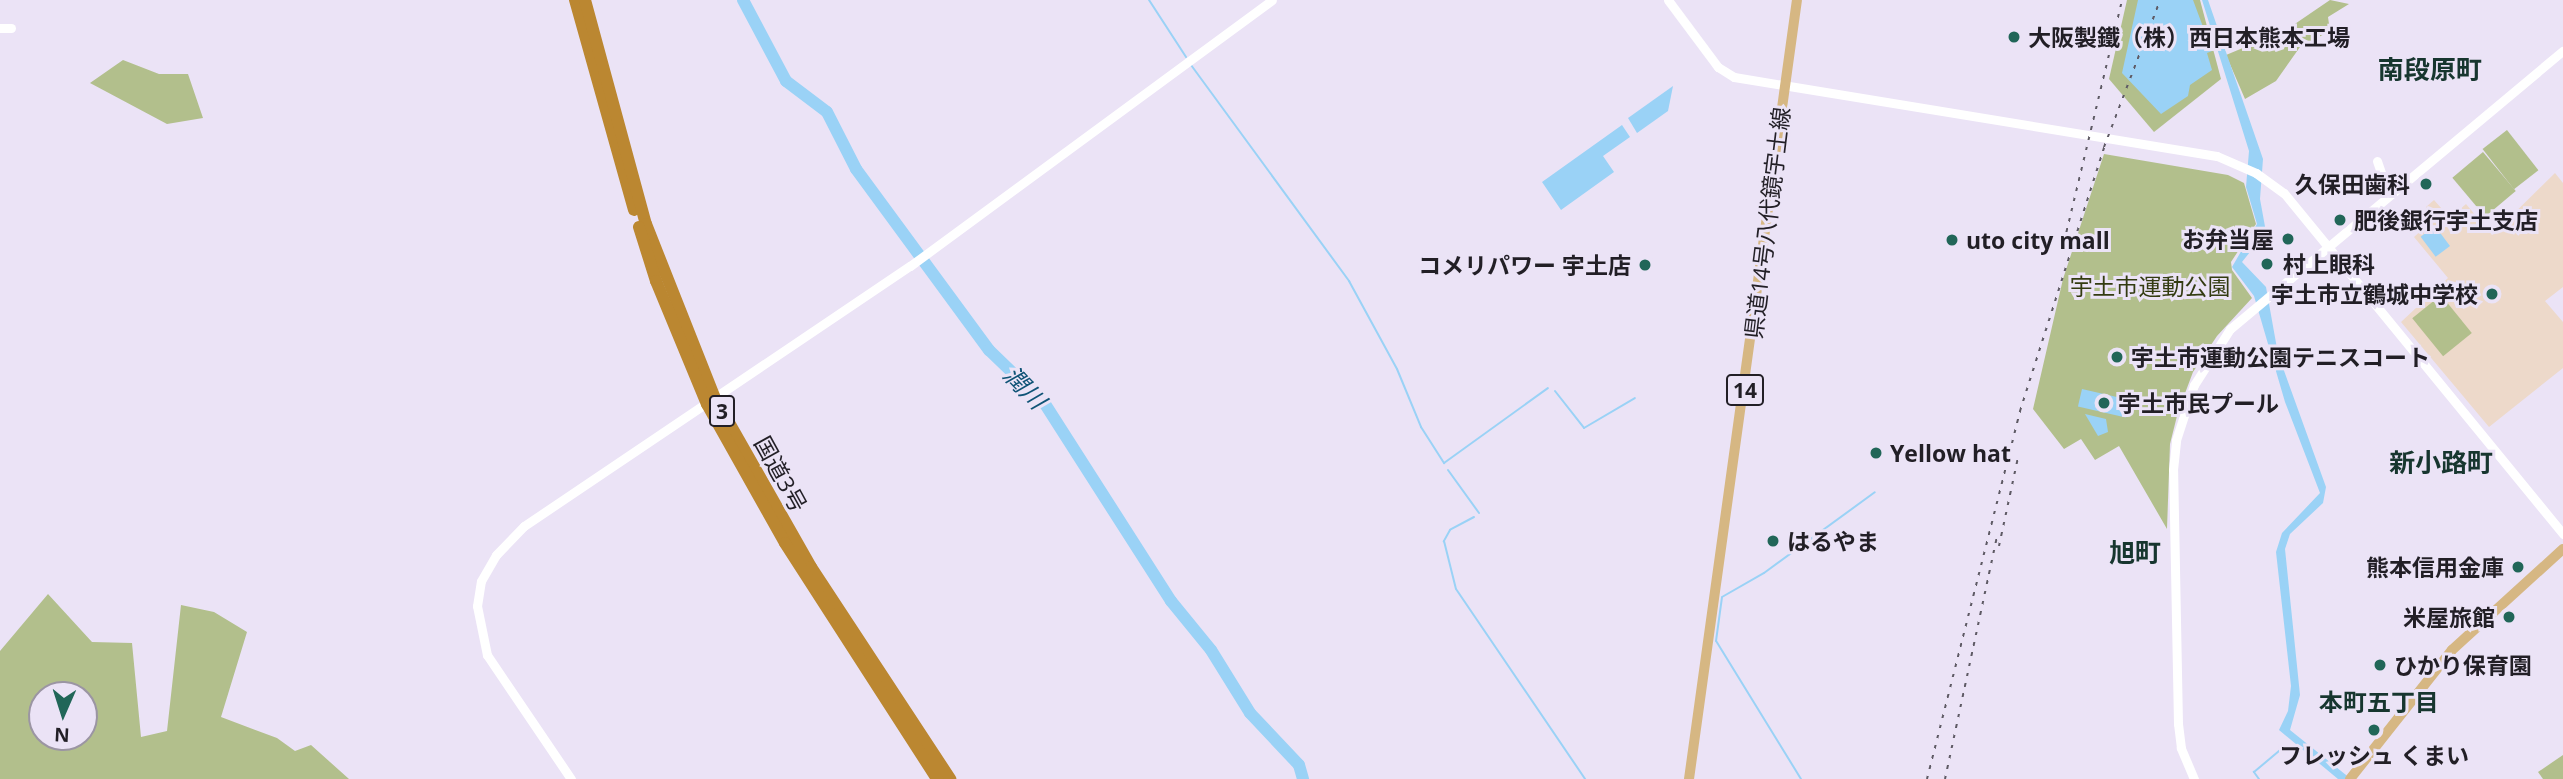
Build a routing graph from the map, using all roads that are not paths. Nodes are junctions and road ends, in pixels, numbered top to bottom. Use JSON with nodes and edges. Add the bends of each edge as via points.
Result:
{"nodes":[{"id":1,"x":575,"y":0,"type":"edge"},
{"id":2,"x":586,"y":0,"type":"edge"},
{"id":3,"x":1272,"y":0,"type":"edge"},
{"id":4,"x":1668,"y":0,"type":"edge"},
{"id":5,"x":1797,"y":0,"type":"edge"},
{"id":6,"x":0,"y":28,"type":"edge"},
{"id":7,"x":10,"y":28,"type":"dead end"},
{"id":8,"x":2563,"y":51,"type":"edge"},
{"id":9,"x":1784,"y":86,"type":"junction"},
{"id":10,"x":2114,"y":142,"type":"dead end"},
{"id":11,"x":2377,"y":161,"type":"dead end"},
{"id":12,"x":2235,"y":162,"type":"junction"},
{"id":13,"x":2389,"y":195,"type":"junction"},
{"id":14,"x":2328,"y":246,"type":"junction"},
{"id":15,"x":711,"y":401,"type":"junction"},
{"id":16,"x":2563,"y":534,"type":"edge"},
{"id":17,"x":2563,"y":549,"type":"edge"},
{"id":18,"x":571,"y":779,"type":"edge"},
{"id":19,"x":937,"y":779,"type":"edge"},
{"id":20,"x":950,"y":779,"type":"edge"},
{"id":21,"x":1689,"y":779,"type":"edge"},
{"id":22,"x":2194,"y":779,"type":"edge"},
{"id":23,"x":2350,"y":779,"type":"edge"}],
"edges":[{"from":1,"to":15,"type":"highway","name":"国道3号","number":"3","via":[[656,281]]},
{"from":2,"to":15,"type":"highway","name":"国道3号","number":"3","via":[[646,224]]},
{"from":3,"to":15,"type":"street","via":[[910,266]]},
{"from":4,"to":9,"type":"street","via":[[1726,74]]},
{"from":5,"to":9,"type":"main road","name":"県道14号八代鏡宇土線","number":"14"},
{"from":6,"to":7,"type":"street"},
{"from":8,"to":13,"type":"street"},
{"from":9,"to":12,"type":"street"},
{"from":9,"to":21,"type":"main road","name":"県道14号八代鏡宇土線","number":"14"},
{"from":10,"to":12,"type":"street"},
{"from":11,"to":13,"type":"street"},
{"from":12,"to":14,"type":"street","via":[[2275,186]]},
{"from":13,"to":14,"type":"street"},
{"from":14,"to":16,"type":"street"},
{"from":14,"to":22,"type":"street","via":[[2230,329],[2201,372],[2176,440],[2178,724],[2181,748]]},
{"from":15,"to":18,"type":"street","via":[[524,526],[496,555],[481,581],[476,614],[486,655]]},
{"from":15,"to":19,"type":"highway","name":"国道3号","number":"3","via":[[785,543]]},
{"from":15,"to":20,"type":"highway","name":"国道3号","number":"3","via":[[811,567]]},
{"from":17,"to":23,"type":"main road","via":[[2452,649]]}]}
